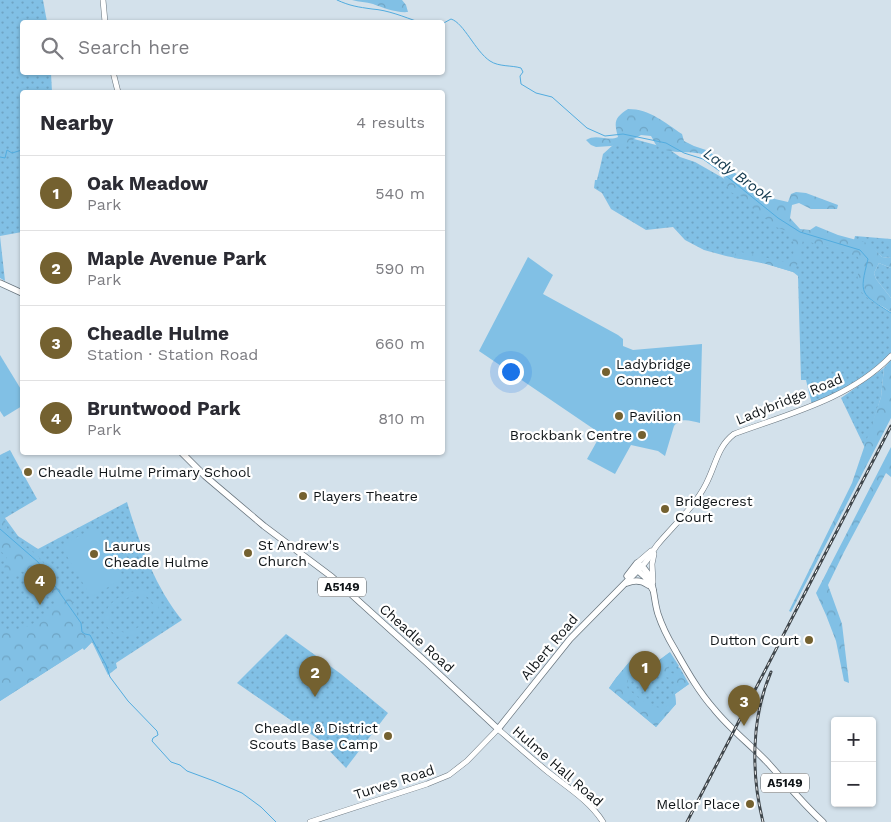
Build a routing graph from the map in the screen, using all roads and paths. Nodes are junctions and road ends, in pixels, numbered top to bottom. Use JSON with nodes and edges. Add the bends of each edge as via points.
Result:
{"nodes":[{"id":1,"x":104,"y":0,"type":"edge"},
{"id":2,"x":105,"y":20,"type":"edge"},
{"id":3,"x":113,"y":75,"type":"edge"},
{"id":4,"x":117,"y":90,"type":"edge"},
{"id":5,"x":0,"y":283,"type":"edge"},
{"id":6,"x":20,"y":292,"type":"edge"},
{"id":7,"x":891,"y":356,"type":"edge"},
{"id":8,"x":184,"y":455,"type":"edge"},
{"id":9,"x":655,"y":548,"type":"junction"},
{"id":10,"x":638,"y":566,"type":"junction"},
{"id":11,"x":622,"y":585,"type":"junction"},
{"id":12,"x":653,"y":587,"type":"junction"},
{"id":13,"x":498,"y":729,"type":"junction"},
{"id":14,"x":310,"y":822,"type":"edge"},
{"id":15,"x":603,"y":822,"type":"edge"},
{"id":16,"x":823,"y":822,"type":"edge"}],
"edges":[{"from":1,"to":2,"type":"street"},
{"from":3,"to":4,"type":"street"},
{"from":5,"to":6,"type":"main road"},
{"from":7,"to":9,"type":"street","name":"Ladybridge Road","via":[[880,368],[839,394],[734,434],[722,446],[702,491]]},
{"from":8,"to":13,"type":"main road","name":"Cheadle Road","number":"A5149","via":[[264,526],[332,577]]},
{"from":9,"to":10,"type":"street","name":"Albert Road","via":[[649,559]]},
{"from":9,"to":12,"type":"street","number":"A5149"},
{"from":10,"to":11,"type":"main road","name":"Albert Road"},
{"from":10,"to":12,"type":"main road","number":"A5149"},
{"from":11,"to":12,"type":"main road","via":[[642,581]]},
{"from":11,"to":13,"type":"main road","name":"Albert Road","via":[[570,639]]},
{"from":12,"to":16,"type":"main road","number":"A5149","via":[[658,613],[668,637],[714,711]]},
{"from":13,"to":14,"type":"street","name":"Turves Road","via":[[449,775]]},
{"from":13,"to":15,"type":"street","name":"Hulme Hall Road","via":[[583,800]]}]}
